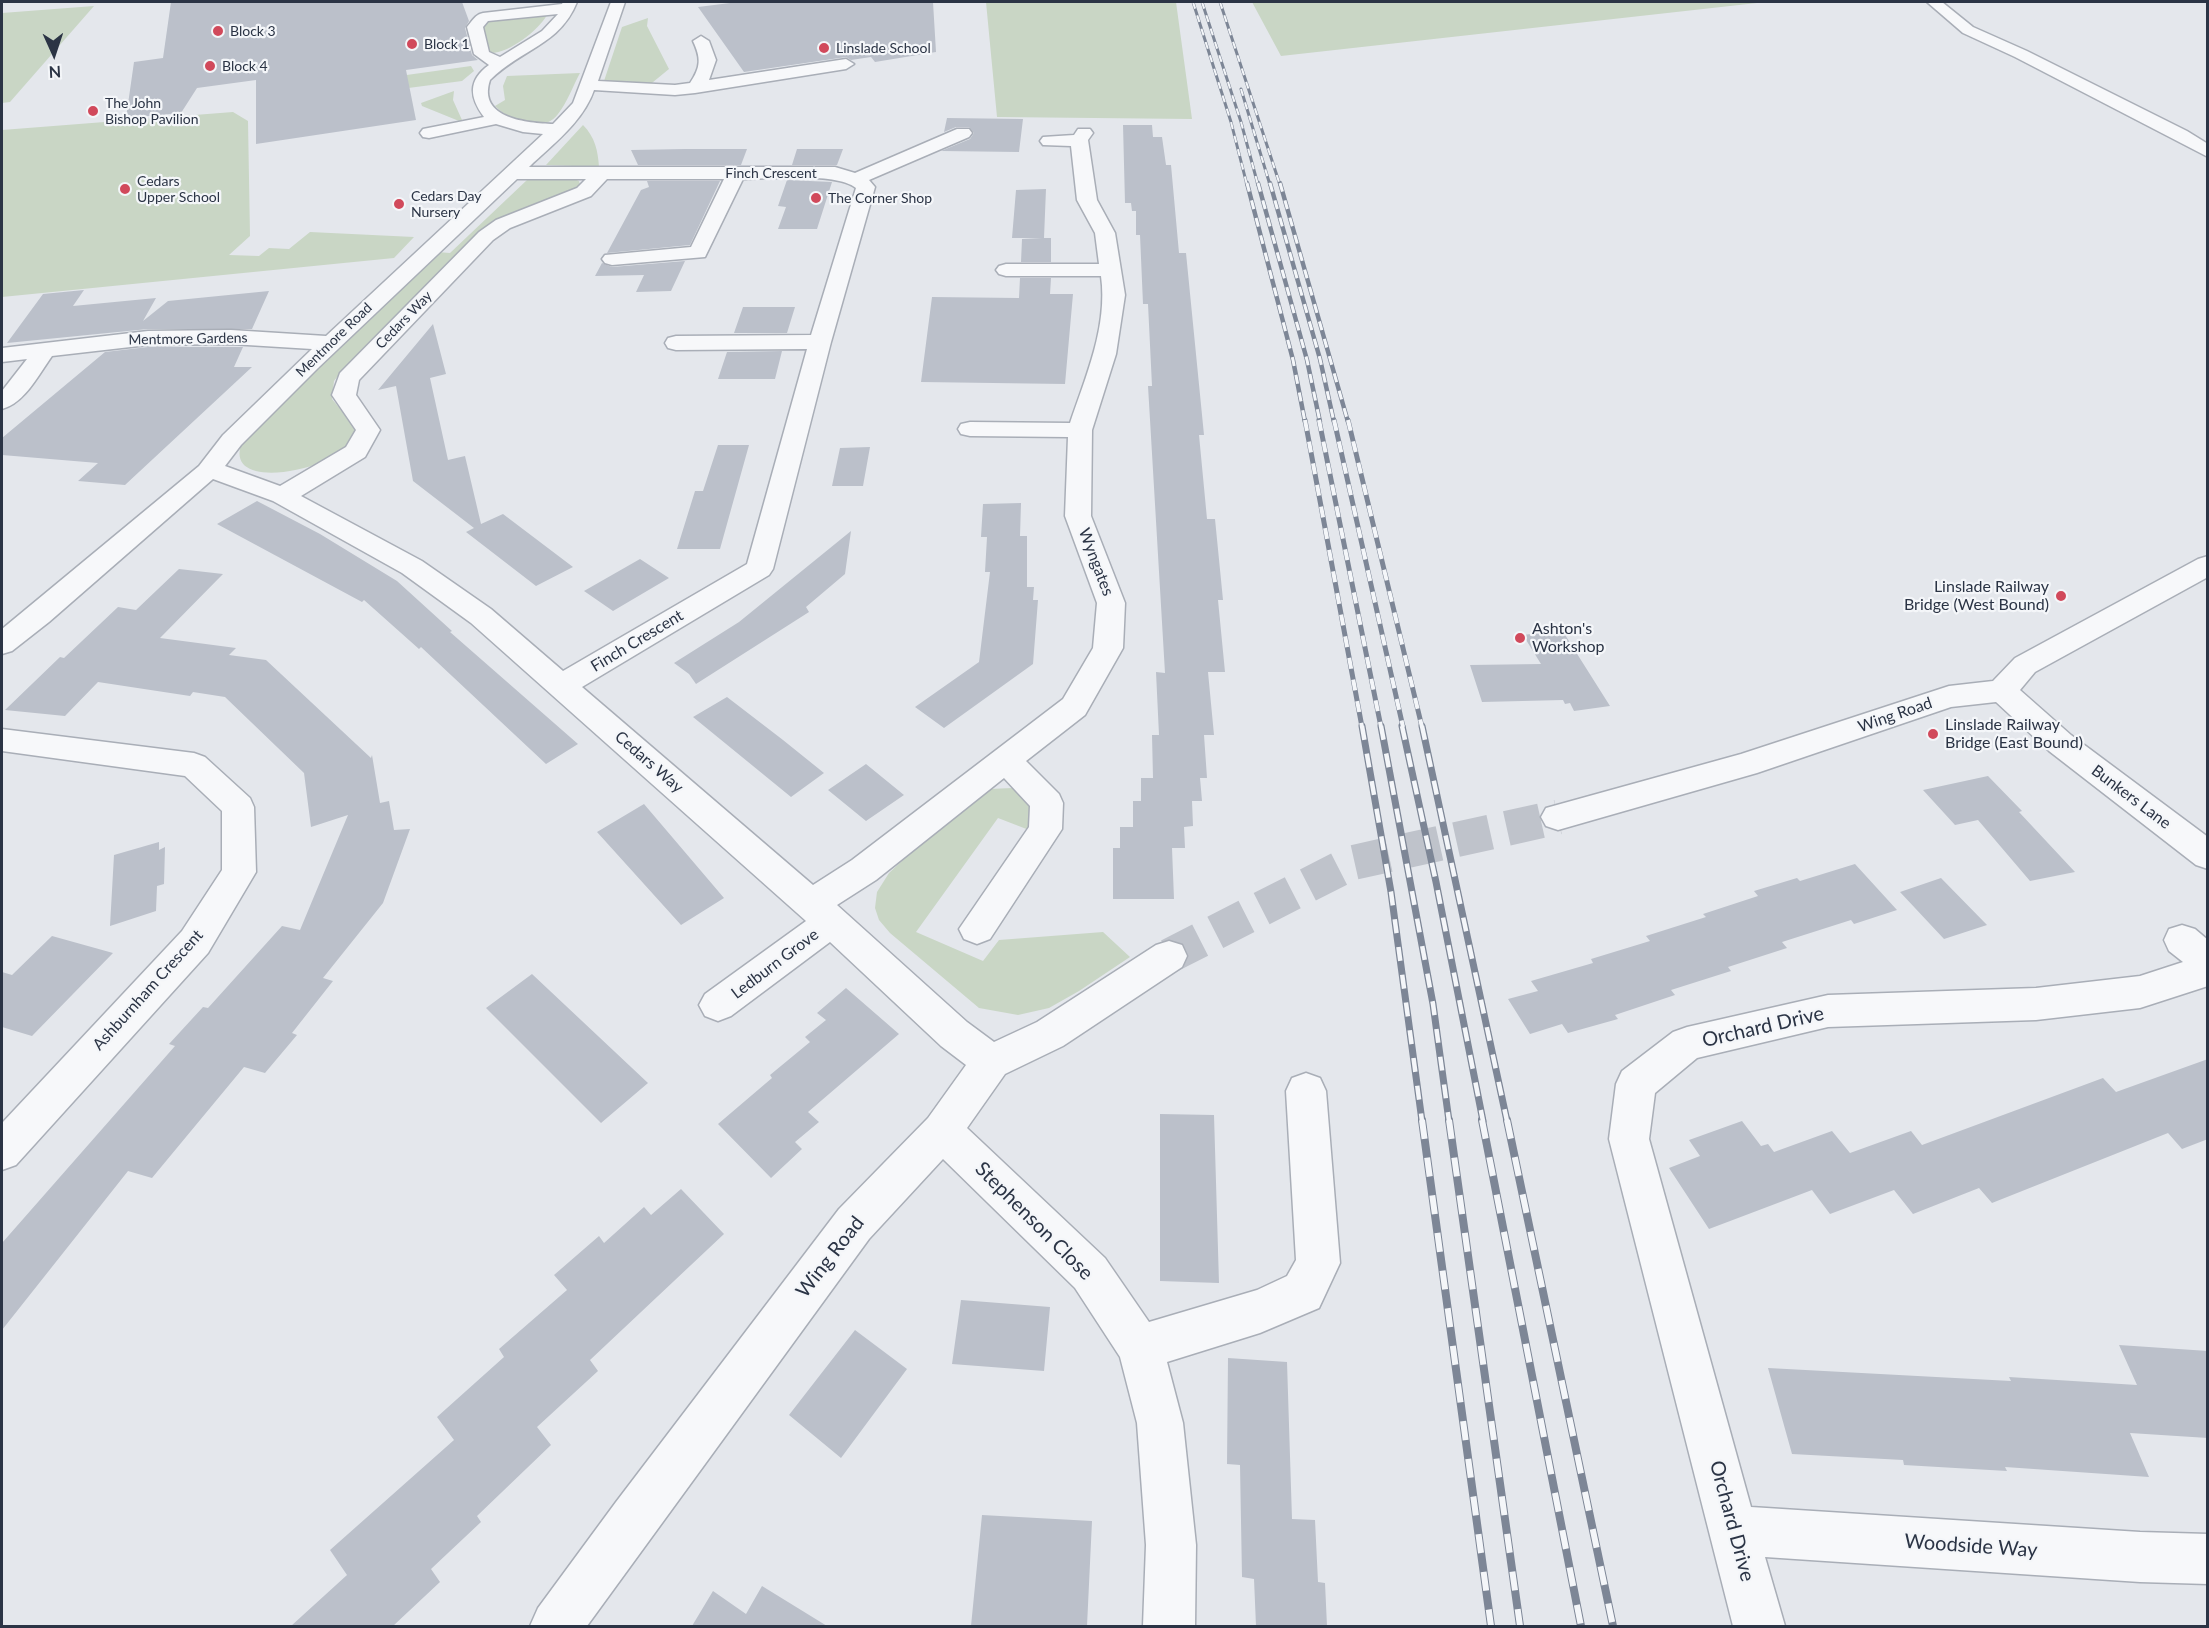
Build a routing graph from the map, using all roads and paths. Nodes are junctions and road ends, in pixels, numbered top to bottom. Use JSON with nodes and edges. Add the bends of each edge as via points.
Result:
{"nodes":[{"id":1,"x":618,"y":2,"type":"edge"},
{"id":2,"x":1934,"y":2,"type":"edge"},
{"id":3,"x":570,"y":5,"type":"edge"},
{"id":4,"x":701,"y":41,"type":"dead end"},
{"id":5,"x":502,"y":62,"type":"junction"},
{"id":6,"x":846,"y":64,"type":"dead end"},
{"id":7,"x":589,"y":85,"type":"junction"},
{"id":8,"x":694,"y":88,"type":"junction"},
{"id":9,"x":497,"y":119,"type":"junction"},
{"id":10,"x":558,"y":130,"type":"junction"},
{"id":11,"x":429,"y":133,"type":"dead end"},
{"id":12,"x":963,"y":133,"type":"dead end"},
{"id":13,"x":1049,"y":141,"type":"dead end"},
{"id":14,"x":2208,"y":152,"type":"edge"},
{"id":15,"x":511,"y":173,"type":"junction"},
{"id":16,"x":602,"y":173,"type":"junction"},
{"id":17,"x":736,"y":173,"type":"junction"},
{"id":18,"x":856,"y":179,"type":"junction"},
{"id":19,"x":612,"y":259,"type":"dead end"},
{"id":20,"x":1006,"y":270,"type":"dead end"},
{"id":21,"x":1112,"y":270,"type":"junction"},
{"id":22,"x":820,"y":342,"type":"junction"},
{"id":23,"x":331,"y":343,"type":"junction"},
{"id":24,"x":676,"y":343,"type":"dead end"},
{"id":25,"x":46,"y":349,"type":"junction"},
{"id":26,"x":2,"y":355,"type":"edge"},
{"id":27,"x":2,"y":402,"type":"edge"},
{"id":28,"x":970,"y":429,"type":"dead end"},
{"id":29,"x":1080,"y":430,"type":"junction"},
{"id":30,"x":208,"y":471,"type":"junction"},
{"id":31,"x":282,"y":496,"type":"junction"},
{"id":32,"x":2208,"y":565,"type":"edge"},
{"id":33,"x":2,"y":644,"type":"edge"},
{"id":34,"x":562,"y":685,"type":"junction"},
{"id":35,"x":2002,"y":691,"type":"junction"},
{"id":36,"x":2,"y":740,"type":"edge"},
{"id":37,"x":1007,"y":760,"type":"junction"},
{"id":38,"x":1558,"y":817,"type":"tunnel mouth"},
{"id":39,"x":2208,"y":856,"type":"edge"},
{"id":40,"x":821,"y":913,"type":"junction"},
{"id":41,"x":977,"y":929,"type":"dead end"},
{"id":42,"x":1169,"y":956,"type":"tunnel mouth"},
{"id":43,"x":2199,"y":957,"type":"edge"},
{"id":44,"x":718,"y":1005,"type":"dead end"},
{"id":45,"x":991,"y":1062,"type":"junction"},
{"id":46,"x":1306,"y":1091,"type":"dead end"},
{"id":47,"x":942,"y":1131,"type":"junction"},
{"id":48,"x":2,"y":1150,"type":"edge"},
{"id":49,"x":1140,"y":1347,"type":"junction"},
{"id":50,"x":1734,"y":1530,"type":"junction"},
{"id":51,"x":2208,"y":1559,"type":"edge"},
{"id":52,"x":556,"y":1626,"type":"edge"},
{"id":53,"x":1169,"y":1626,"type":"edge"},
{"id":54,"x":1759,"y":1626,"type":"edge"}],
"edges":[{"from":1,"to":7,"type":"street","name":"Mentmore Road"},
{"from":2,"to":14,"type":"street","via":[[1968,30]]},
{"from":3,"to":5,"type":"street","via":[[542,38]]},
{"from":3,"to":5,"type":"street","via":[[483,17],[476,22],[482,54]]},
{"from":4,"to":8,"type":"street","via":[[710,57],[709,65]]},
{"from":5,"to":9,"type":"street","via":[[484,76],[480,89],[481,101]]},
{"from":6,"to":8,"type":"street"},
{"from":7,"to":8,"type":"street","via":[[655,90]]},
{"from":7,"to":10,"type":"street","name":"Mentmore Road","via":[[580,104]]},
{"from":9,"to":10,"type":"street","via":[[523,128]]},
{"from":9,"to":11,"type":"street"},
{"from":10,"to":15,"type":"street","name":"Mentmore Road"},
{"from":12,"to":18,"type":"street"},
{"from":13,"to":21,"type":"street","name":"Wyngates","via":[[1081,136],[1087,200],[1105,232]]},
{"from":15,"to":16,"type":"street","name":"Finch Crescent"},
{"from":15,"to":23,"type":"street","name":"Mentmore Road"},
{"from":16,"to":17,"type":"street","name":"Finch Crescent"},
{"from":16,"to":31,"type":"street","name":"Cedars Way","via":[[584,192],[503,224],[486,236],[348,378],[344,395],[368,430],[356,452]]},
{"from":17,"to":18,"type":"street","name":"Finch Crescent","via":[[836,173]]},
{"from":17,"to":19,"type":"street","via":[[698,253]]},
{"from":18,"to":22,"type":"street","name":"Finch Crescent","via":[[866,187]]},
{"from":20,"to":21,"type":"street"},
{"from":21,"to":29,"type":"street","name":"Wyngates","via":[[1114,295],[1105,354]]},
{"from":22,"to":24,"type":"street"},
{"from":22,"to":34,"type":"street","name":"Finch Crescent","via":[[759,568]]},
{"from":23,"to":25,"type":"street","name":"Mentmore Gardens","via":[[190,336]]},
{"from":23,"to":30,"type":"street","name":"Mentmore Road","via":[[232,440]]},
{"from":25,"to":26,"type":"street","name":"Mentmore Gardens"},
{"from":25,"to":27,"type":"street"},
{"from":28,"to":29,"type":"street"},
{"from":29,"to":37,"type":"street","name":"Wyngates","via":[[1078,516],[1111,603],[1108,648],[1074,706]]},
{"from":30,"to":31,"type":"street","name":"Cedars Way","via":[[227,474]]},
{"from":30,"to":33,"type":"street","name":"Mentmore Road"},
{"from":31,"to":34,"type":"street","name":"Cedars Way","via":[[412,567],[481,616]]},
{"from":32,"to":35,"type":"street","via":[[2025,665]]},
{"from":34,"to":40,"type":"street","name":"Cedars Way"},
{"from":35,"to":38,"type":"street","name":"Wing Road","via":[[1949,697],[1746,765]]},
{"from":35,"to":39,"type":"street","name":"Bunkers Lane","via":[[2061,743]]},
{"from":36,"to":48,"type":"street","name":"Ashburnham Crescent","via":[[194,765],[238,807],[239,872],[195,942]]},
{"from":37,"to":40,"type":"street","name":"Wyngates","via":[[864,870]]},
{"from":37,"to":41,"type":"street","via":[[1047,803],[1045,829]]},
{"from":40,"to":44,"type":"street","name":"Ledburn Grove"},
{"from":40,"to":45,"type":"street","name":"Cedars Way","via":[[954,1034]]},
{"from":42,"to":45,"type":"street","name":"Wing Road","via":[[1050,1034]]},
{"from":43,"to":50,"type":"street","name":"Orchard Drive","via":[[2140,992],[2036,1004],[1828,1011],[1687,1044],[1636,1084],[1629,1139]]},
{"from":45,"to":47,"type":"street","name":"Wing Road"},
{"from":46,"to":49,"type":"street","via":[[1318,1263],[1303,1292],[1260,1311]]},
{"from":47,"to":49,"type":"street","name":"Stephenson Close","via":[[1090,1273]]},
{"from":47,"to":52,"type":"street","name":"Wing Road","via":[[854,1224]]},
{"from":49,"to":53,"type":"street","name":"Stephenson Close","via":[[1160,1423],[1171,1545]]},
{"from":50,"to":51,"type":"street","name":"Woodside Way"},
{"from":50,"to":54,"type":"street","name":"Orchard Drive"}]}
